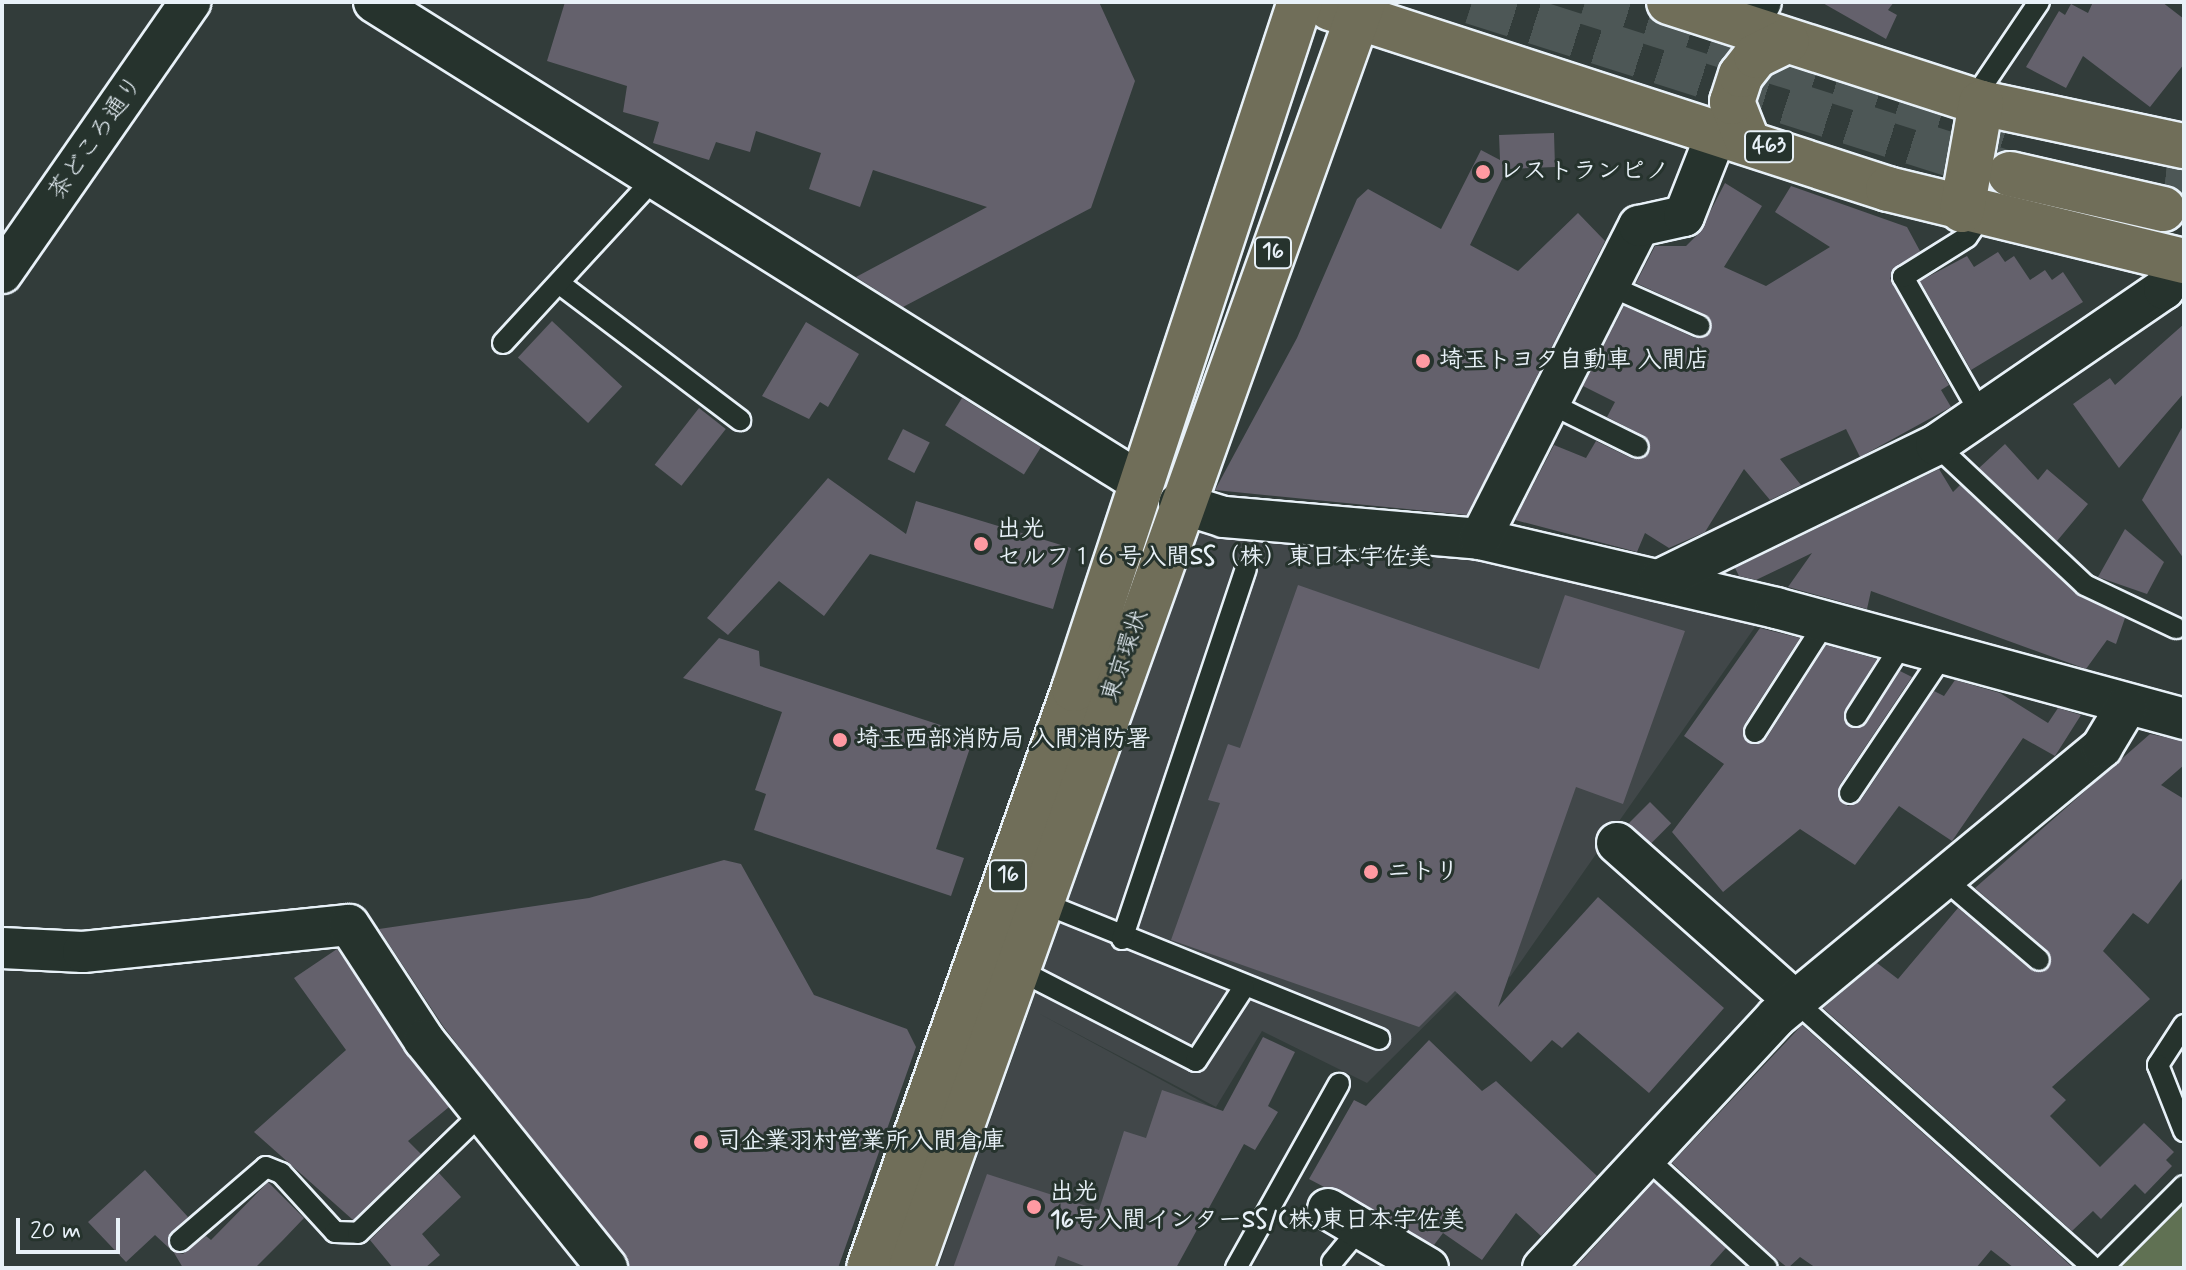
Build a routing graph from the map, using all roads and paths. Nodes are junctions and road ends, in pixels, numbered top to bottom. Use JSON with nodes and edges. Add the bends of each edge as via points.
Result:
{"nodes":[{"id":1,"x":190,"y":2,"type":"edge"},
{"id":2,"x":374,"y":2,"type":"edge"},
{"id":3,"x":1300,"y":2,"type":"edge"},
{"id":4,"x":1309,"y":2,"type":"edge"},
{"id":5,"x":1669,"y":2,"type":"edge"},
{"id":6,"x":2039,"y":2,"type":"edge"},
{"id":7,"x":1360,"y":9,"type":"edge"},
{"id":8,"x":1765,"y":23,"type":"edge"},
{"id":9,"x":1981,"y":103,"type":"junction"},
{"id":10,"x":1733,"y":135,"type":"junction"},
{"id":11,"x":2015,"y":157,"type":"tunnel mouth"},
{"id":12,"x":2171,"y":176,"type":"edge"},
{"id":13,"x":652,"y":181,"type":"junction"},
{"id":14,"x":1972,"y":212,"type":"junction"},
{"id":15,"x":2183,"y":261,"type":"edge"},
{"id":16,"x":2,"y":273,"type":"edge"},
{"id":17,"x":560,"y":284,"type":"junction"},
{"id":18,"x":1610,"y":286,"type":"junction"},
{"id":19,"x":1700,"y":326,"type":"dead end"},
{"id":20,"x":503,"y":343,"type":"dead end"},
{"id":21,"x":1549,"y":403,"type":"junction"},
{"id":22,"x":1982,"y":416,"type":"junction"},
{"id":23,"x":740,"y":420,"type":"dead end"},
{"id":24,"x":1936,"y":445,"type":"junction"},
{"id":25,"x":1638,"y":447,"type":"dead end"},
{"id":26,"x":1141,"y":483,"type":"junction"},
{"id":27,"x":1179,"y":503,"type":"junction"},
{"id":28,"x":1480,"y":539,"type":"junction"},
{"id":29,"x":1246,"y":569,"type":"dead end"},
{"id":30,"x":1659,"y":580,"type":"junction"},
{"id":31,"x":1825,"y":623,"type":"junction"},
{"id":32,"x":2176,"y":628,"type":"dead end"},
{"id":33,"x":1902,"y":644,"type":"junction"},
{"id":34,"x":1942,"y":656,"type":"junction"},
{"id":35,"x":2126,"y":707,"type":"junction"},
{"id":36,"x":1856,"y":716,"type":"dead end"},
{"id":37,"x":2184,"y":719,"type":"edge"},
{"id":38,"x":1755,"y":732,"type":"dead end"},
{"id":39,"x":1850,"y":793,"type":"dead end"},
{"id":40,"x":1617,"y":843,"type":"dead end"},
{"id":41,"x":1943,"y":878,"type":"junction"},
{"id":42,"x":1038,"y":901,"type":"junction"},
{"id":43,"x":1122,"y":939,"type":"junction"},
{"id":44,"x":2,"y":948,"type":"edge"},
{"id":45,"x":2039,"y":960,"type":"dead end"},
{"id":46,"x":1015,"y":968,"type":"junction"},
{"id":47,"x":1244,"y":987,"type":"junction"},
{"id":48,"x":1794,"y":1000,"type":"junction"},
{"id":49,"x":2184,"y":1025,"type":"edge"},
{"id":50,"x":1379,"y":1039,"type":"dead end"},
{"id":51,"x":1339,"y":1084,"type":"dead end"},
{"id":52,"x":482,"y":1113,"type":"junction"},
{"id":53,"x":2184,"y":1131,"type":"edge"},
{"id":54,"x":1642,"y":1154,"type":"junction"},
{"id":55,"x":2184,"y":1186,"type":"edge"},
{"id":56,"x":1344,"y":1219,"type":"joint"},
{"id":57,"x":180,"y":1241,"type":"dead end"},
{"id":58,"x":1332,"y":1262,"type":"dead end"},
{"id":59,"x":607,"y":1268,"type":"edge"},
{"id":60,"x":869,"y":1268,"type":"edge"},
{"id":61,"x":911,"y":1268,"type":"edge"},
{"id":62,"x":1236,"y":1268,"type":"edge"},
{"id":63,"x":1428,"y":1268,"type":"edge"},
{"id":64,"x":1543,"y":1268,"type":"edge"},
{"id":65,"x":1767,"y":1268,"type":"edge"},
{"id":66,"x":2094,"y":1268,"type":"edge"},
{"id":67,"x":2102,"y":1268,"type":"edge"}],
"edges":[{"from":1,"to":16,"type":"street","name":"茶どころ通り"},
{"from":2,"to":13,"type":"street"},
{"from":3,"to":26,"type":"highway","name":"東京環状","number":"16"},
{"from":4,"to":7,"type":"highway"},
{"from":5,"to":8,"type":"highway"},
{"from":6,"to":9,"type":"lane","via":[[1983,85]]},
{"from":7,"to":10,"type":"highway","number":"463"},
{"from":7,"to":27,"type":"highway","name":"東京環状","number":"16"},
{"from":8,"to":9,"type":"highway"},
{"from":8,"to":10,"type":"highway","via":[[1756,56],[1741,75],[1732,102]]},
{"from":9,"to":12,"type":"highway"},
{"from":9,"to":14,"type":"highway"},
{"from":10,"to":14,"type":"highway","number":"463"},
{"from":10,"to":18,"type":"street","via":[[1684,216],[1639,226]]},
{"from":11,"to":12,"type":"highway"},
{"from":13,"to":17,"type":"lane"},
{"from":13,"to":26,"type":"street"},
{"from":14,"to":15,"type":"highway","number":"463"},
{"from":14,"to":22,"type":"lane","via":[[1967,237],[1903,277]]},
{"from":15,"to":22,"type":"street","via":[[2164,289]]},
{"from":17,"to":20,"type":"lane"},
{"from":17,"to":23,"type":"lane"},
{"from":18,"to":19,"type":"lane"},
{"from":18,"to":21,"type":"street"},
{"from":21,"to":25,"type":"lane"},
{"from":21,"to":28,"type":"street"},
{"from":22,"to":24,"type":"street"},
{"from":24,"to":30,"type":"street"},
{"from":24,"to":32,"type":"lane","via":[[2085,585]]},
{"from":26,"to":60,"type":"highway","name":"東京環状","number":"16"},
{"from":27,"to":28,"type":"street","via":[[1224,517]]},
{"from":27,"to":42,"type":"highway","name":"東京環状","number":"16"},
{"from":28,"to":30,"type":"street"},
{"from":29,"to":43,"type":"lane"},
{"from":30,"to":31,"type":"street"},
{"from":31,"to":33,"type":"street"},
{"from":31,"to":38,"type":"lane"},
{"from":33,"to":34,"type":"street"},
{"from":33,"to":36,"type":"lane"},
{"from":34,"to":35,"type":"street"},
{"from":34,"to":39,"type":"lane"},
{"from":35,"to":37,"type":"street"},
{"from":35,"to":41,"type":"street","via":[[2102,747]]},
{"from":40,"to":48,"type":"street"},
{"from":41,"to":45,"type":"lane"},
{"from":41,"to":48,"type":"street"},
{"from":42,"to":43,"type":"lane"},
{"from":42,"to":46,"type":"highway","name":"東京環状","number":"16"},
{"from":43,"to":47,"type":"lane"},
{"from":44,"to":52,"type":"street","via":[[83,952],[349,925]]},
{"from":46,"to":47,"type":"lane","via":[[1196,1061]]},
{"from":46,"to":61,"type":"highway","name":"東京環状","number":"16"},
{"from":47,"to":50,"type":"lane"},
{"from":48,"to":54,"type":"street"},
{"from":48,"to":66,"type":"lane"},
{"from":49,"to":53,"type":"lane","via":[[2158,1065]]},
{"from":51,"to":62,"type":"lane"},
{"from":52,"to":57,"type":"lane","via":[[358,1233],[335,1232],[281,1173],[266,1167]]},
{"from":52,"to":59,"type":"street"},
{"from":54,"to":64,"type":"street"},
{"from":54,"to":65,"type":"lane"},
{"from":55,"to":67,"type":"lane"},
{"from":56,"to":58,"type":"lane"},
{"from":56,"to":63,"type":"street"}]}
